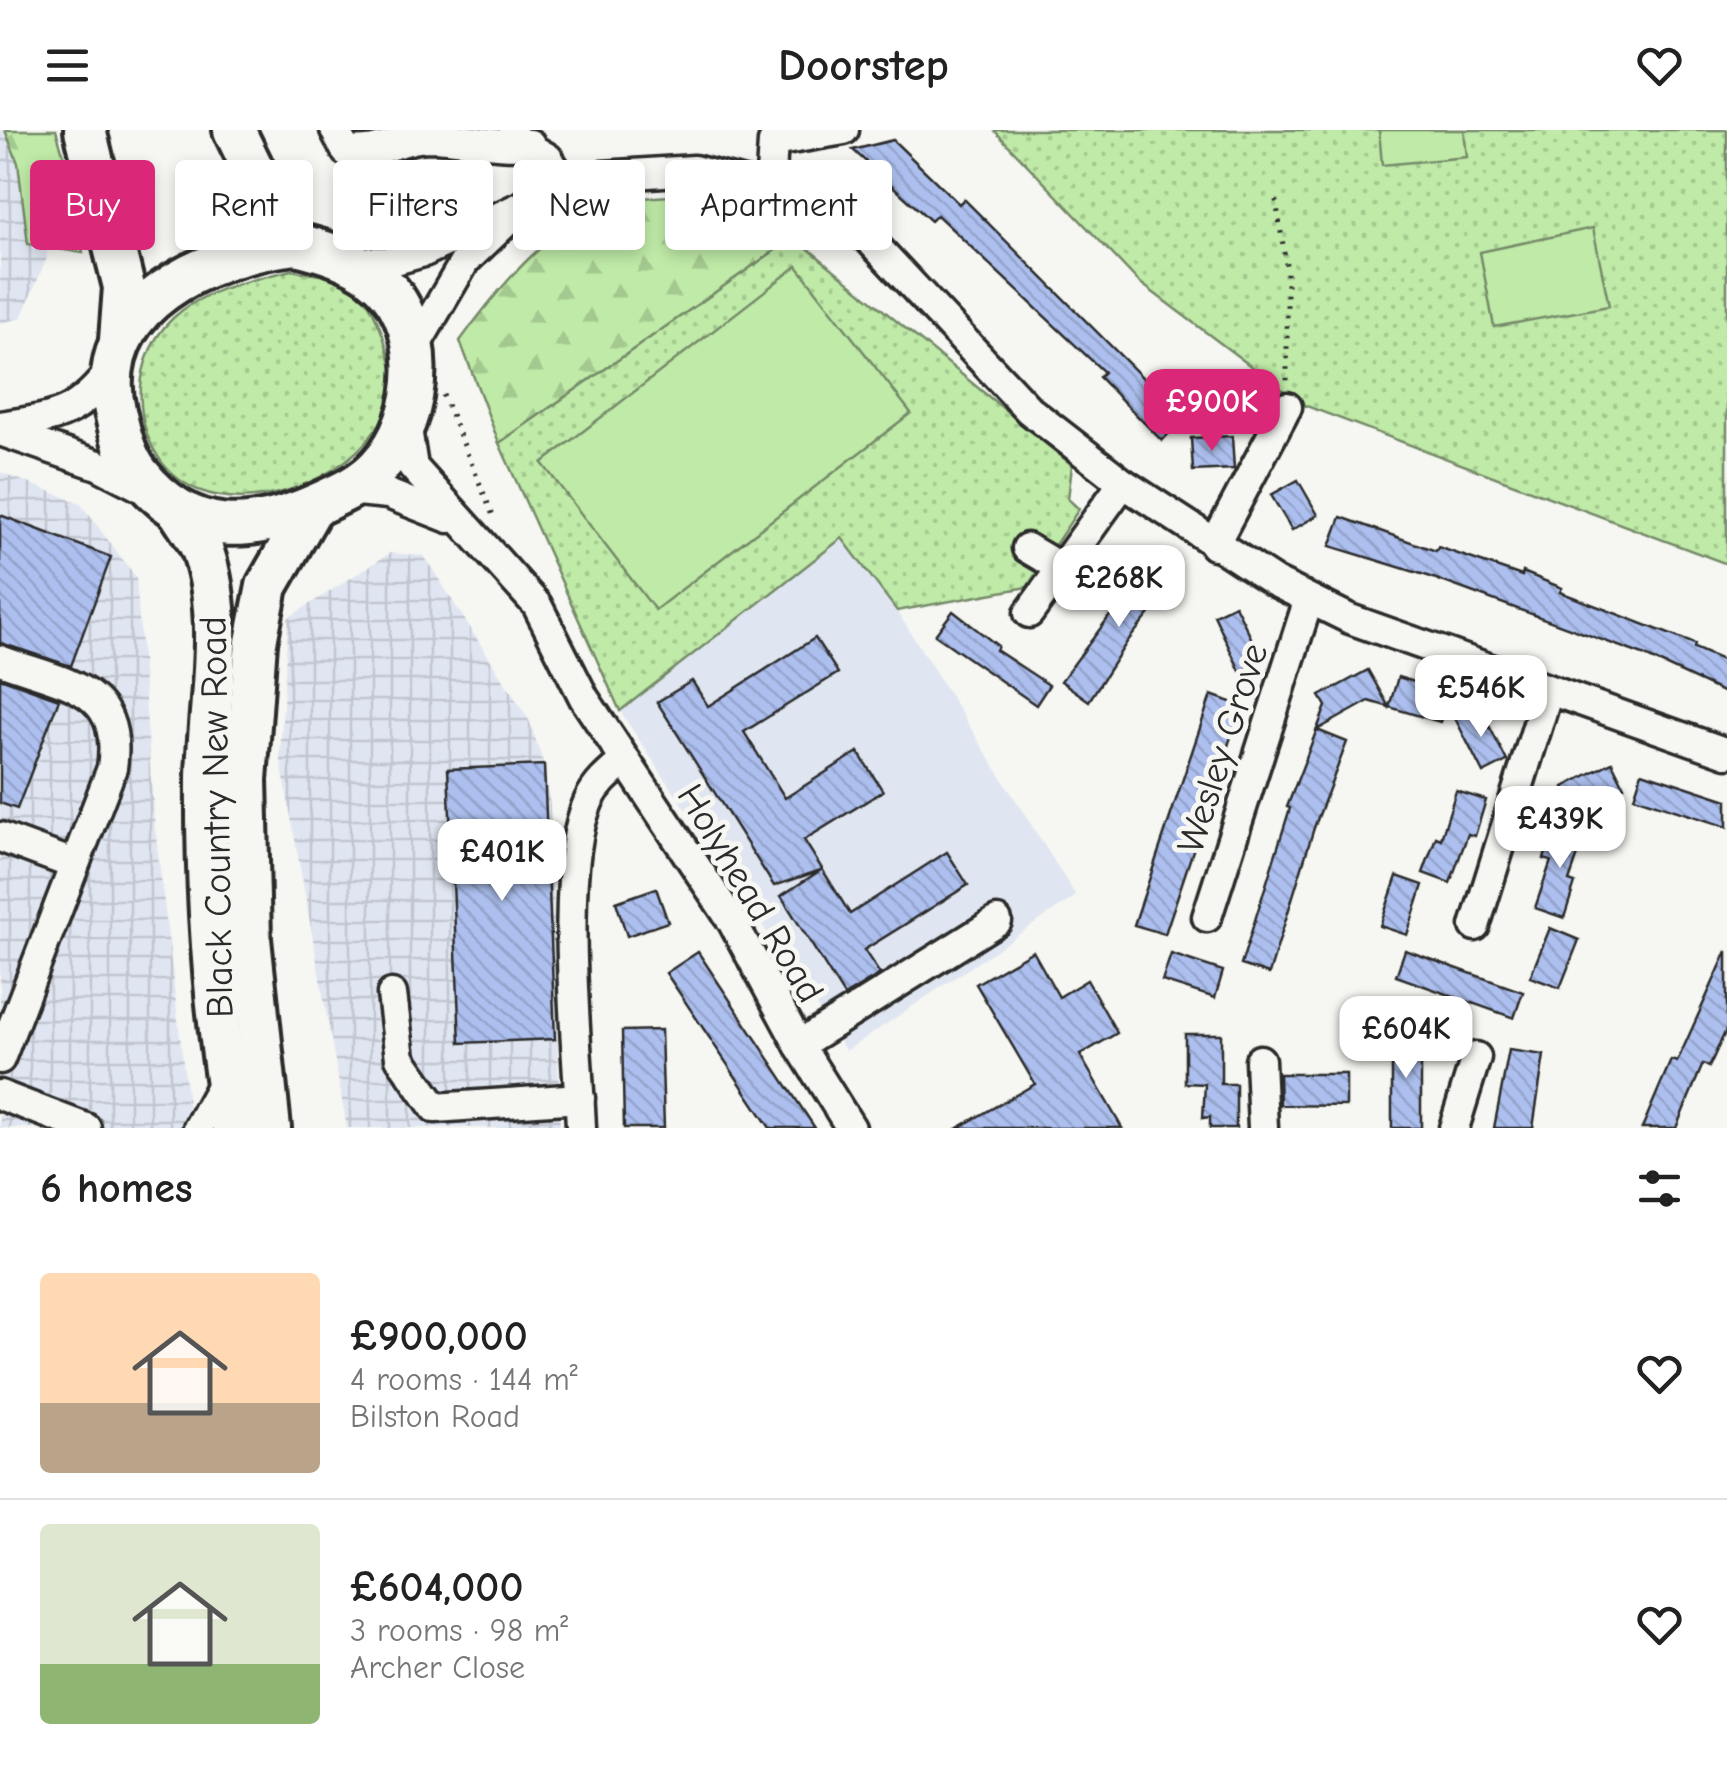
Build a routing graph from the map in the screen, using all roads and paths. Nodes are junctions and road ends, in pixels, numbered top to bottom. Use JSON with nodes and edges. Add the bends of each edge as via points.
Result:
{"nodes":[{"id":1,"x":85,"y":130,"type":"edge"},
{"id":2,"x":335,"y":130,"type":"edge"},
{"id":3,"x":496,"y":130,"type":"edge"},
{"id":4,"x":844,"y":130,"type":"edge"},
{"id":5,"x":245,"y":136,"type":"edge"},
{"id":6,"x":768,"y":136,"type":"edge"},
{"id":7,"x":378,"y":140,"type":"edge"},
{"id":8,"x":530,"y":144,"type":"junction"},
{"id":9,"x":254,"y":160,"type":"edge"},
{"id":10,"x":549,"y":160,"type":"edge"},
{"id":11,"x":1276,"y":200,"type":"dead end"},
{"id":12,"x":513,"y":210,"type":"edge"},
{"id":13,"x":513,"y":215,"type":"edge"},
{"id":14,"x":248,"y":250,"type":"edge"},
{"id":15,"x":313,"y":250,"type":"edge"},
{"id":16,"x":878,"y":250,"type":"edge"},
{"id":17,"x":347,"y":261,"type":"junction"},
{"id":18,"x":415,"y":353,"type":"junction"},
{"id":19,"x":116,"y":356,"type":"junction"},
{"id":20,"x":1287,"y":407,"type":"joint"},
{"id":21,"x":406,"y":420,"type":"junction"},
{"id":22,"x":0,"y":428,"type":"edge"},
{"id":23,"x":1123,"y":483,"type":"junction"},
{"id":24,"x":331,"y":498,"type":"junction"},
{"id":25,"x":169,"y":504,"type":"junction"},
{"id":26,"x":488,"y":538,"type":"junction"},
{"id":27,"x":1214,"y":545,"type":"junction"},
{"id":28,"x":1027,"y":548,"type":"dead end"},
{"id":29,"x":1061,"y":568,"type":"junction"},
{"id":30,"x":1308,"y":602,"type":"junction"},
{"id":31,"x":1029,"y":612,"type":"dead end"},
{"id":32,"x":0,"y":660,"type":"edge"},
{"id":33,"x":1548,"y":692,"type":"junction"},
{"id":34,"x":1727,"y":753,"type":"edge"},
{"id":35,"x":624,"y":761,"type":"junction"},
{"id":36,"x":0,"y":837,"type":"edge"},
{"id":37,"x":73,"y":864,"type":"junction"},
{"id":38,"x":1206,"y":917,"type":"dead end"},
{"id":39,"x":997,"y":921,"type":"dead end"},
{"id":40,"x":1476,"y":926,"type":"dead end"},
{"id":41,"x":392,"y":994,"type":"dead end"},
{"id":42,"x":799,"y":1045,"type":"junction"},
{"id":43,"x":1476,"y":1057,"type":"dead end"},
{"id":44,"x":0,"y":1059,"type":"edge"},
{"id":45,"x":1260,"y":1060,"type":"dead end"},
{"id":46,"x":225,"y":1079,"type":"junction"},
{"id":47,"x":0,"y":1095,"type":"edge"},
{"id":48,"x":580,"y":1098,"type":"junction"},
{"id":49,"x":432,"y":1118,"type":"edge"},
{"id":50,"x":86,"y":1128,"type":"edge"},
{"id":51,"x":198,"y":1128,"type":"edge"},
{"id":52,"x":234,"y":1128,"type":"edge"},
{"id":53,"x":270,"y":1128,"type":"edge"},
{"id":54,"x":581,"y":1128,"type":"edge"},
{"id":55,"x":851,"y":1128,"type":"edge"},
{"id":56,"x":1262,"y":1128,"type":"edge"},
{"id":57,"x":1454,"y":1128,"type":"edge"}],
"edges":[{"from":1,"to":19,"type":"highway","via":[[124,287]]},
{"from":2,"to":7,"type":"street","via":[[346,151]]},
{"from":3,"to":8,"type":"street"},
{"from":4,"to":6,"type":"street"},
{"from":5,"to":9,"type":"highway"},
{"from":7,"to":8,"type":"street"},
{"from":8,"to":10,"type":"street"},
{"from":11,"to":20,"type":"path","via":[[1288,271]]},
{"from":12,"to":17,"type":"street","via":[[403,259]]},
{"from":13,"to":18,"type":"street","via":[[465,262]]},
{"from":14,"to":19,"type":"highway","via":[[147,302]]},
{"from":15,"to":17,"type":"highway"},
{"from":16,"to":23,"type":"street","via":[[1029,410]]},
{"from":17,"to":18,"type":"highway","via":[[375,277]]},
{"from":18,"to":21,"type":"highway"},
{"from":18,"to":26,"type":"path","via":[[450,404]]},
{"from":19,"to":22,"type":"street","via":[[86,402]]},
{"from":19,"to":25,"type":"highway","via":[[113,403],[122,439],[135,468]]},
{"from":20,"to":27,"type":"street"},
{"from":21,"to":24,"type":"highway","via":[[380,466]]},
{"from":21,"to":26,"type":"street","name":"Holyhead Road","via":[[413,466]]},
{"from":22,"to":25,"type":"street","via":[[98,465]]},
{"from":23,"to":27,"type":"street"},
{"from":23,"to":29,"type":"street"},
{"from":24,"to":25,"type":"highway","via":[[259,526],[202,520]]},
{"from":24,"to":26,"type":"street","via":[[388,494]]},
{"from":24,"to":53,"type":"highway","name":"Black Country New Road","via":[[267,586],[256,642],[246,780],[250,940]]},
{"from":25,"to":46,"type":"highway","name":"Black Country New Road","via":[[202,550],[210,582],[208,817]]},
{"from":26,"to":35,"type":"street","name":"Holyhead Road","via":[[520,617]]},
{"from":27,"to":30,"type":"street"},
{"from":28,"to":29,"type":"street"},
{"from":29,"to":31,"type":"street"},
{"from":30,"to":33,"type":"street"},
{"from":30,"to":38,"type":"street","name":"Wesley Grove"},
{"from":32,"to":37,"type":"street","via":[[77,689],[112,718],[112,768]]},
{"from":33,"to":34,"type":"street"},
{"from":33,"to":40,"type":"street"},
{"from":35,"to":42,"type":"street","name":"Holyhead Road","via":[[732,921]]},
{"from":35,"to":48,"type":"street","via":[[588,801],[572,878]]},
{"from":36,"to":37,"type":"street"},
{"from":37,"to":44,"type":"street"},
{"from":39,"to":42,"type":"street"},
{"from":41,"to":49,"type":"street","via":[[400,1058]]},
{"from":42,"to":55,"type":"street","name":"Holyhead Road"},
{"from":43,"to":57,"type":"street"},
{"from":45,"to":56,"type":"street"},
{"from":46,"to":51,"type":"street"},
{"from":46,"to":52,"type":"highway","name":"Black Country New Road"},
{"from":47,"to":50,"type":"street"},
{"from":48,"to":49,"type":"street"},
{"from":48,"to":54,"type":"street"}]}
